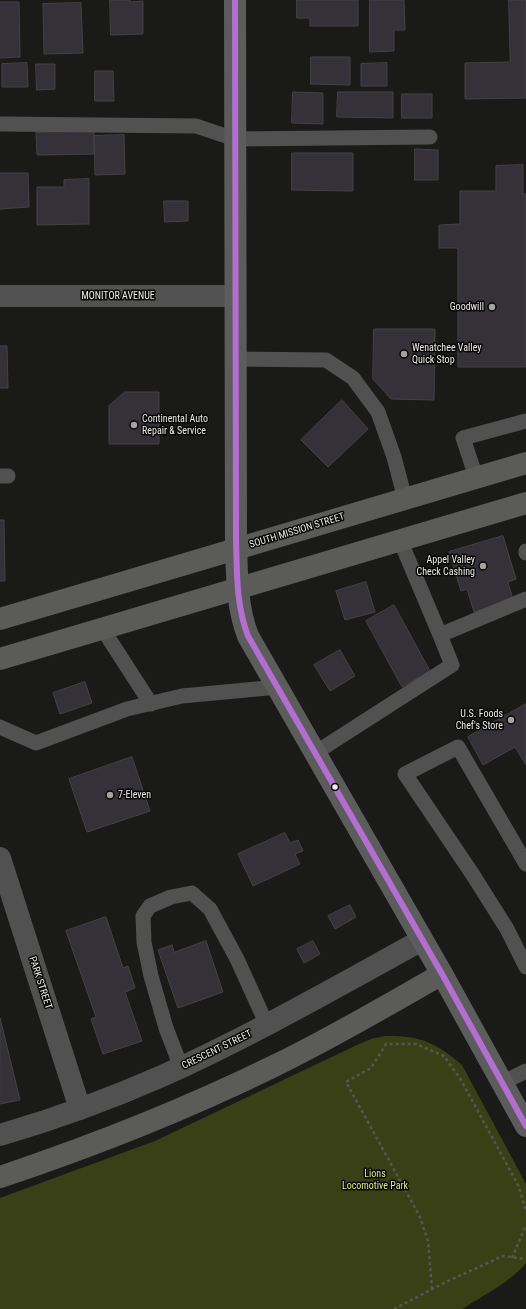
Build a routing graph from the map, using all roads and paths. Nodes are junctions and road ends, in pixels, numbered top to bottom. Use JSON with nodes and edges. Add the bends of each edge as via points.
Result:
{"nodes":[{"id":1,"x":235,"y":0,"type":"edge"},
{"id":2,"x":0,"y":124,"type":"edge"},
{"id":3,"x":430,"y":137,"type":"dead end"},
{"id":4,"x":235,"y":139,"type":"junction"},
{"id":5,"x":0,"y":296,"type":"edge"},
{"id":6,"x":235,"y":296,"type":"junction"},
{"id":7,"x":235,"y":358,"type":"junction"},
{"id":8,"x":526,"y":421,"type":"edge"},
{"id":9,"x":526,"y":463,"type":"edge"},
{"id":10,"x":476,"y":477,"type":"junction"},
{"id":11,"x":405,"y":498,"type":"junction"},
{"id":12,"x":526,"y":503,"type":"edge"},
{"id":13,"x":400,"y":540,"type":"junction"},
{"id":14,"x":236,"y":549,"type":"junction"},
{"id":15,"x":238,"y":589,"type":"junction"},
{"id":16,"x":526,"y":599,"type":"edge"},
{"id":17,"x":0,"y":619,"type":"edge"},
{"id":18,"x":102,"y":628,"type":"junction"},
{"id":19,"x":440,"y":635,"type":"junction"},
{"id":20,"x":0,"y":659,"type":"edge"},
{"id":21,"x":278,"y":687,"type":"junction"},
{"id":22,"x":151,"y":704,"type":"junction"},
{"id":23,"x":0,"y":727,"type":"edge"},
{"id":24,"x":315,"y":753,"type":"junction"},
{"id":25,"x":0,"y":858,"type":"edge"},
{"id":26,"x":526,"y":864,"type":"edge"},
{"id":27,"x":422,"y":940,"type":"junction"},
{"id":28,"x":526,"y":967,"type":"edge"},
{"id":29,"x":442,"y":974,"type":"junction"},
{"id":30,"x":276,"y":1021,"type":"junction"},
{"id":31,"x":181,"y":1067,"type":"junction"},
{"id":32,"x":526,"y":1071,"type":"edge"},
{"id":33,"x":502,"y":1083,"type":"junction"},
{"id":34,"x":80,"y":1109,"type":"junction"},
{"id":35,"x":526,"y":1126,"type":"edge"},
{"id":36,"x":0,"y":1135,"type":"edge"},
{"id":37,"x":0,"y":1177,"type":"edge"},
{"id":38,"x":526,"y":1211,"type":"edge"},
{"id":39,"x":526,"y":1226,"type":"edge"},
{"id":40,"x":512,"y":1258,"type":"junction"},
{"id":41,"x":526,"y":1259,"type":"edge"},
{"id":42,"x":432,"y":1289,"type":"junction"},
{"id":43,"x":394,"y":1309,"type":"edge"}],
"edges":[{"from":1,"to":4,"type":"main road"},
{"from":2,"to":4,"type":"lane","via":[[196,126]]},
{"from":3,"to":4,"type":"lane"},
{"from":4,"to":6,"type":"main road"},
{"from":5,"to":6,"type":"street","name":"MONITOR AVENUE"},
{"from":6,"to":7,"type":"main road"},
{"from":7,"to":11,"type":"lane","via":[[326,360],[353,378],[378,412]]},
{"from":7,"to":14,"type":"main road"},
{"from":8,"to":10,"type":"lane","via":[[463,438]]},
{"from":9,"to":10,"type":"main road","name":"SOUTH MISSION STREET"},
{"from":10,"to":11,"type":"main road","name":"SOUTH MISSION STREET"},
{"from":11,"to":14,"type":"main road","name":"SOUTH MISSION STREET"},
{"from":12,"to":13,"type":"main road"},
{"from":13,"to":15,"type":"main road"},
{"from":13,"to":19,"type":"lane"},
{"from":14,"to":15,"type":"main road"},
{"from":14,"to":17,"type":"main road","name":"SOUTH MISSION STREET"},
{"from":15,"to":18,"type":"main road"},
{"from":15,"to":21,"type":"main road","via":[[248,636]]},
{"from":16,"to":19,"type":"lane"},
{"from":18,"to":20,"type":"main road"},
{"from":18,"to":22,"type":"lane"},
{"from":19,"to":24,"type":"lane","via":[[452,665]]},
{"from":21,"to":22,"type":"lane","via":[[182,696]]},
{"from":21,"to":24,"type":"main road"},
{"from":22,"to":23,"type":"lane","via":[[127,709],[36,743]]},
{"from":24,"to":27,"type":"main road"},
{"from":25,"to":34,"type":"street","name":"PARK STREET"},
{"from":26,"to":28,"type":"lane","via":[[458,747],[405,774],[504,923]]},
{"from":27,"to":29,"type":"main road"},
{"from":27,"to":30,"type":"street","name":"CRESCENT STREET"},
{"from":29,"to":33,"type":"main road"},
{"from":29,"to":37,"type":"main road","via":[[287,1059],[212,1094],[64,1155]]},
{"from":30,"to":31,"type":"street","name":"CRESCENT STREET"},
{"from":30,"to":31,"type":"lane","via":[[237,959],[210,909],[192,893],[171,897],[150,906],[143,916],[144,942],[166,1028]]},
{"from":31,"to":34,"type":"street","name":"CRESCENT STREET"},
{"from":32,"to":33,"type":"lane"},
{"from":33,"to":35,"type":"main road"},
{"from":34,"to":36,"type":"street","name":"CRESCENT STREET"},
{"from":38,"to":42,"type":"path","via":[[519,1187],[461,1080],[444,1056],[416,1044],[386,1044],[371,1068],[346,1082],[420,1217],[428,1241]]},
{"from":39,"to":40,"type":"path"},
{"from":40,"to":41,"type":"path"},
{"from":40,"to":42,"type":"path","via":[[502,1256]]},
{"from":42,"to":43,"type":"path"}]}
